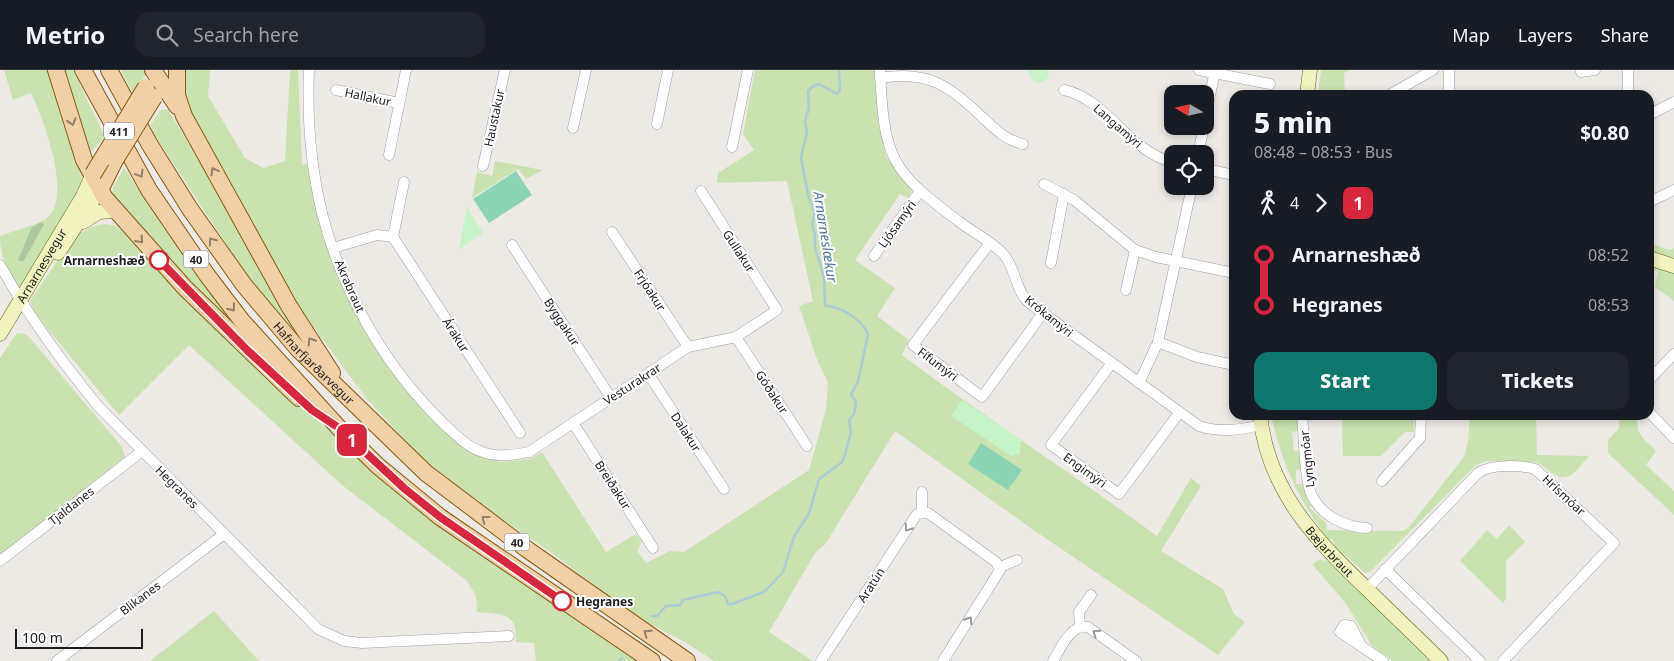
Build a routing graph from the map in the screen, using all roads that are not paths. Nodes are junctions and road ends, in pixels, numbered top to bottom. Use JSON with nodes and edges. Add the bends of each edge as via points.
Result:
{"nodes":[{"id":1,"x":56,"y":70,"type":"edge"},
{"id":2,"x":83,"y":70,"type":"edge"},
{"id":3,"x":109,"y":70,"type":"edge"},
{"id":4,"x":177,"y":70,"type":"edge"},
{"id":5,"x":309,"y":70,"type":"edge"},
{"id":6,"x":406,"y":70,"type":"edge"},
{"id":7,"x":504,"y":70,"type":"edge"},
{"id":8,"x":586,"y":70,"type":"edge"},
{"id":9,"x":668,"y":70,"type":"edge"},
{"id":10,"x":748,"y":70,"type":"edge"},
{"id":11,"x":1200,"y":70,"type":"edge"},
{"id":12,"x":1310,"y":70,"type":"edge"},
{"id":13,"x":1433,"y":70,"type":"edge"},
{"id":14,"x":1449,"y":70,"type":"edge"},
{"id":15,"x":1594,"y":70,"type":"edge"},
{"id":16,"x":1628,"y":70,"type":"edge"},
{"id":17,"x":1215,"y":71,"type":"edge"},
{"id":18,"x":1581,"y":72,"type":"dead end"},
{"id":19,"x":880,"y":74,"type":"edge"},
{"id":20,"x":156,"y":79,"type":"edge"},
{"id":21,"x":1270,"y":84,"type":"dead end"},
{"id":22,"x":1212,"y":85,"type":"edge"},
{"id":23,"x":336,"y":90,"type":"dead end"},
{"id":24,"x":1064,"y":90,"type":"dead end"},
{"id":25,"x":1308,"y":90,"type":"edge"},
{"id":26,"x":1398,"y":90,"type":"edge"},
{"id":27,"x":1449,"y":90,"type":"edge"},
{"id":28,"x":1628,"y":90,"type":"edge"},
{"id":29,"x":1674,"y":102,"type":"edge"},
{"id":30,"x":399,"y":103,"type":"junction"},
{"id":31,"x":1654,"y":112,"type":"edge"},
{"id":32,"x":184,"y":116,"type":"junction"},
{"id":33,"x":657,"y":124,"type":"dead end"},
{"id":34,"x":573,"y":128,"type":"dead end"},
{"id":35,"x":1023,"y":144,"type":"dead end"},
{"id":36,"x":732,"y":147,"type":"dead end"},
{"id":37,"x":389,"y":155,"type":"dead end"},
{"id":38,"x":1164,"y":158,"type":"edge"},
{"id":39,"x":483,"y":166,"type":"dead end"},
{"id":40,"x":1214,"y":171,"type":"edge"},
{"id":41,"x":1229,"y":174,"type":"edge"},
{"id":42,"x":97,"y":181,"type":"junction"},
{"id":43,"x":404,"y":182,"type":"dead end"},
{"id":44,"x":1044,"y":184,"type":"dead end"},
{"id":45,"x":1674,"y":190,"type":"edge"},
{"id":46,"x":701,"y":191,"type":"dead end"},
{"id":47,"x":920,"y":191,"type":"junction"},
{"id":48,"x":1064,"y":194,"type":"junction"},
{"id":49,"x":1190,"y":195,"type":"edge"},
{"id":50,"x":1654,"y":200,"type":"edge"},
{"id":51,"x":114,"y":211,"type":"junction"},
{"id":52,"x":78,"y":225,"type":"junction"},
{"id":53,"x":612,"y":232,"type":"dead end"},
{"id":54,"x":393,"y":237,"type":"junction"},
{"id":55,"x":989,"y":244,"type":"junction"},
{"id":56,"x":512,"y":245,"type":"dead end"},
{"id":57,"x":333,"y":248,"type":"junction"},
{"id":58,"x":1135,"y":250,"type":"junction"},
{"id":59,"x":874,"y":256,"type":"dead end"},
{"id":60,"x":1654,"y":260,"type":"edge"},
{"id":61,"x":1177,"y":261,"type":"junction"},
{"id":62,"x":1051,"y":262,"type":"dead end"},
{"id":63,"x":0,"y":265,"type":"edge"},
{"id":64,"x":1674,"y":266,"type":"edge"},
{"id":65,"x":1229,"y":272,"type":"edge"},
{"id":66,"x":1126,"y":290,"type":"dead end"},
{"id":67,"x":21,"y":301,"type":"junction"},
{"id":68,"x":777,"y":310,"type":"joint"},
{"id":69,"x":1043,"y":314,"type":"junction"},
{"id":70,"x":0,"y":334,"type":"edge"},
{"id":71,"x":736,"y":337,"type":"junction"},
{"id":72,"x":1158,"y":342,"type":"junction"},
{"id":73,"x":688,"y":347,"type":"junction"},
{"id":74,"x":1674,"y":354,"type":"edge"},
{"id":75,"x":1111,"y":364,"type":"junction"},
{"id":76,"x":1229,"y":364,"type":"edge"},
{"id":77,"x":649,"y":375,"type":"junction"},
{"id":78,"x":1654,"y":375,"type":"edge"},
{"id":79,"x":1139,"y":383,"type":"junction"},
{"id":80,"x":611,"y":398,"type":"junction"},
{"id":81,"x":358,"y":410,"type":"junction"},
{"id":82,"x":1179,"y":413,"type":"junction"},
{"id":83,"x":1654,"y":417,"type":"edge"},
{"id":84,"x":1260,"y":420,"type":"edge"},
{"id":85,"x":1302,"y":420,"type":"edge"},
{"id":86,"x":1421,"y":420,"type":"edge"},
{"id":87,"x":573,"y":423,"type":"junction"},
{"id":88,"x":339,"y":428,"type":"junction"},
{"id":89,"x":520,"y":434,"type":"dead end"},
{"id":90,"x":1674,"y":438,"type":"edge"},
{"id":91,"x":807,"y":446,"type":"dead end"},
{"id":92,"x":141,"y":452,"type":"junction"},
{"id":93,"x":488,"y":454,"type":"joint"},
{"id":94,"x":1382,"y":481,"type":"dead end"},
{"id":95,"x":724,"y":489,"type":"dead end"},
{"id":96,"x":922,"y":492,"type":"dead end"},
{"id":97,"x":922,"y":513,"type":"junction"},
{"id":98,"x":1367,"y":528,"type":"dead end"},
{"id":99,"x":224,"y":534,"type":"junction"},
{"id":100,"x":653,"y":548,"type":"dead end"},
{"id":101,"x":1017,"y":560,"type":"dead end"},
{"id":102,"x":0,"y":561,"type":"edge"},
{"id":103,"x":1000,"y":567,"type":"junction"},
{"id":104,"x":1385,"y":569,"type":"junction"},
{"id":105,"x":1367,"y":589,"type":"junction"},
{"id":106,"x":1091,"y":595,"type":"dead end"},
{"id":107,"x":1080,"y":626,"type":"junction"},
{"id":108,"x":509,"y":636,"type":"dead end"},
{"id":109,"x":1362,"y":647,"type":"dead end"},
{"id":110,"x":57,"y":661,"type":"edge"},
{"id":111,"x":652,"y":661,"type":"edge"},
{"id":112,"x":687,"y":661,"type":"edge"},
{"id":113,"x":821,"y":661,"type":"edge"},
{"id":114,"x":942,"y":661,"type":"edge"},
{"id":115,"x":1053,"y":661,"type":"edge"},
{"id":116,"x":1136,"y":661,"type":"edge"},
{"id":117,"x":1382,"y":661,"type":"edge"},
{"id":118,"x":1441,"y":661,"type":"edge"},
{"id":119,"x":1480,"y":661,"type":"edge"},
{"id":120,"x":1502,"y":661,"type":"edge"}],
"edges":[{"from":1,"to":42,"type":"main road","one_way":true,"via":[[84,160]]},
{"from":2,"to":88,"type":"main road","name":"Hafnarfjarðarvegur","number":"40","one_way":true,"via":[[149,190],[207,275],[257,338]]},
{"from":81,"to":3,"type":"main road","name":"Hafnarfjarðarvegur","number":"40","one_way":true,"via":[[298,349],[244,285],[171,181]]},
{"from":4,"to":32,"type":"main road","via":[[177,95]]},
{"from":5,"to":57,"type":"street","name":"Akrabraut","via":[[313,160],[322,212]]},
{"from":6,"to":30,"type":"street","name":"Hallakur"},
{"from":7,"to":39,"type":"street","name":"Haustakur"},
{"from":8,"to":34,"type":"street"},
{"from":9,"to":33,"type":"street"},
{"from":10,"to":36,"type":"street"},
{"from":11,"to":17,"type":"street"},
{"from":12,"to":25,"type":"street"},
{"from":13,"to":26,"type":"street"},
{"from":14,"to":27,"type":"street"},
{"from":15,"to":18,"type":"street"},
{"from":16,"to":28,"type":"street"},
{"from":17,"to":21,"type":"street"},
{"from":17,"to":22,"type":"street"},
{"from":19,"to":35,"type":"street","name":"Krókamýri","via":[[901,74],[939,82],[1002,135]]},
{"from":19,"to":47,"type":"street","name":"Krókamýri","via":[[884,129],[889,148],[902,173]]},
{"from":20,"to":32,"type":"main road"},
{"from":20,"to":42,"type":"main road","name":"Arnarnesvegur","number":"411","bridge":true},
{"from":20,"to":42,"type":"main road","name":"Arnarnesvegur","number":"411","bridge":true,"via":[[115,160]]},
{"from":23,"to":30,"type":"street","name":"Hallakur"},
{"from":24,"to":38,"type":"street","name":"Langamýri","via":[[1081,94],[1142,148]]},
{"from":29,"to":31,"type":"street"},
{"from":30,"to":37,"type":"street","name":"Hallakur"},
{"from":81,"to":32,"type":"main road","one_way":true,"via":[[289,306]]},
{"from":40,"to":41,"type":"street"},
{"from":42,"to":51,"type":"main road"},
{"from":42,"to":52,"type":"street","name":"Arnarnesvegur","number":"411"},
{"from":42,"to":67,"type":"street","name":"Arnarnesvegur","number":"411","via":[[83,196]]},
{"from":43,"to":54,"type":"street"},
{"from":44,"to":48,"type":"street"},
{"from":45,"to":50,"type":"street"},
{"from":46,"to":68,"type":"street","name":"Gullakur"},
{"from":47,"to":55,"type":"street","name":"Krókamýri"},
{"from":47,"to":59,"type":"street","name":"Ljósamýri"},
{"from":48,"to":58,"type":"street"},
{"from":48,"to":62,"type":"street"},
{"from":49,"to":61,"type":"street"},
{"from":51,"to":52,"type":"street","via":[[99,212]]},
{"from":51,"to":88,"type":"main road","one_way":true,"via":[[247,350],[312,410]]},
{"from":52,"to":67,"type":"street","name":"Arnarnesvegur","number":"411"},
{"from":53,"to":73,"type":"street","name":"Frjóakur"},
{"from":54,"to":57,"type":"street","via":[[373,236]]},
{"from":54,"to":89,"type":"street","name":"Árakur"},
{"from":55,"to":69,"type":"street","name":"Krókamýri","via":[[1006,258],[1025,299]]},
{"from":55,"to":69,"type":"street","name":"Fífumýri","via":[[913,345],[982,397]]},
{"from":56,"to":80,"type":"street","name":"Byggakur"},
{"from":57,"to":93,"type":"street","name":"Akrabraut","via":[[355,301],[393,365],[431,411],[473,448]]},
{"from":58,"to":61,"type":"street"},
{"from":58,"to":66,"type":"street"},
{"from":60,"to":64,"type":"street"},
{"from":61,"to":65,"type":"street"},
{"from":61,"to":72,"type":"street"},
{"from":63,"to":67,"type":"street","name":"Hegranes"},
{"from":67,"to":70,"type":"street"},
{"from":67,"to":92,"type":"street","name":"Hegranes","via":[[68,370]]},
{"from":68,"to":71,"type":"street","name":"Vesturakrar"},
{"from":69,"to":75,"type":"street","name":"Krókamýri"},
{"from":71,"to":73,"type":"street","name":"Vesturakrar"},
{"from":71,"to":91,"type":"street","name":"Góðakur"},
{"from":72,"to":76,"type":"street","via":[[1197,357]]},
{"from":72,"to":79,"type":"street"},
{"from":73,"to":77,"type":"street","name":"Vesturakrar"},
{"from":74,"to":78,"type":"street"},
{"from":75,"to":79,"type":"street","name":"Krókamýri"},
{"from":75,"to":82,"type":"street","name":"Engimýri","via":[[1051,445],[1099,480],[1119,494]]},
{"from":77,"to":80,"type":"street","name":"Vesturakrar"},
{"from":77,"to":95,"type":"street","name":"Dalakur"},
{"from":79,"to":82,"type":"street","name":"Krókamýri"},
{"from":80,"to":87,"type":"street","name":"Vesturakrar"},
{"from":112,"to":81,"type":"main road","name":"Hafnarfjarðarvegur","number":"40","one_way":true,"via":[[486,520],[426,473]]},
{"from":82,"to":84,"type":"street","name":"Krókamýri","via":[[1199,426],[1222,431],[1236,431]]},
{"from":83,"to":90,"type":"street"},
{"from":84,"to":105,"type":"street","name":"Bæjarbraut","via":[[1281,486],[1296,513],[1328,552]]},
{"from":85,"to":98,"type":"street","name":"Lyngmóar","via":[[1313,498],[1339,522]]},
{"from":86,"to":94,"type":"street","via":[[1420,438]]},
{"from":87,"to":93,"type":"street","name":"Vesturakrar","via":[[529,452],[507,456]]},
{"from":87,"to":100,"type":"street","name":"Breiðakur"},
{"from":88,"to":111,"type":"main road","name":"Hafnarfjarðarvegur","number":"40","via":[[378,466],[440,517]]},
{"from":92,"to":99,"type":"street","name":"Hegranes"},
{"from":92,"to":102,"type":"street","name":"Tjaldanes"},
{"from":96,"to":97,"type":"street"},
{"from":97,"to":103,"type":"street","via":[[928,513]]},
{"from":97,"to":113,"type":"street","name":"Aratún","one_way":true,"via":[[917,514]]},
{"from":99,"to":108,"type":"street","name":"Hegranes","via":[[311,623],[335,638],[370,643]]},
{"from":99,"to":110,"type":"street","name":"Blikanes"},
{"from":101,"to":103,"type":"street"},
{"from":114,"to":103,"type":"street","one_way":true,"via":[[999,575]]},
{"from":104,"to":105,"type":"street","name":"Hrísmóar"},
{"from":104,"to":119,"type":"street"},
{"from":104,"to":120,"type":"street","name":"Hrísmóar","via":[[1482,470],[1528,467],[1538,471],[1614,543]]},
{"from":105,"to":118,"type":"street","name":"Bæjarbraut"},
{"from":106,"to":107,"type":"street","via":[[1079,612]]},
{"from":107,"to":115,"type":"street","via":[[1072,631]]},
{"from":116,"to":107,"type":"street","one_way":true,"via":[[1088,627]]},
{"from":109,"to":117,"type":"street"}]}
